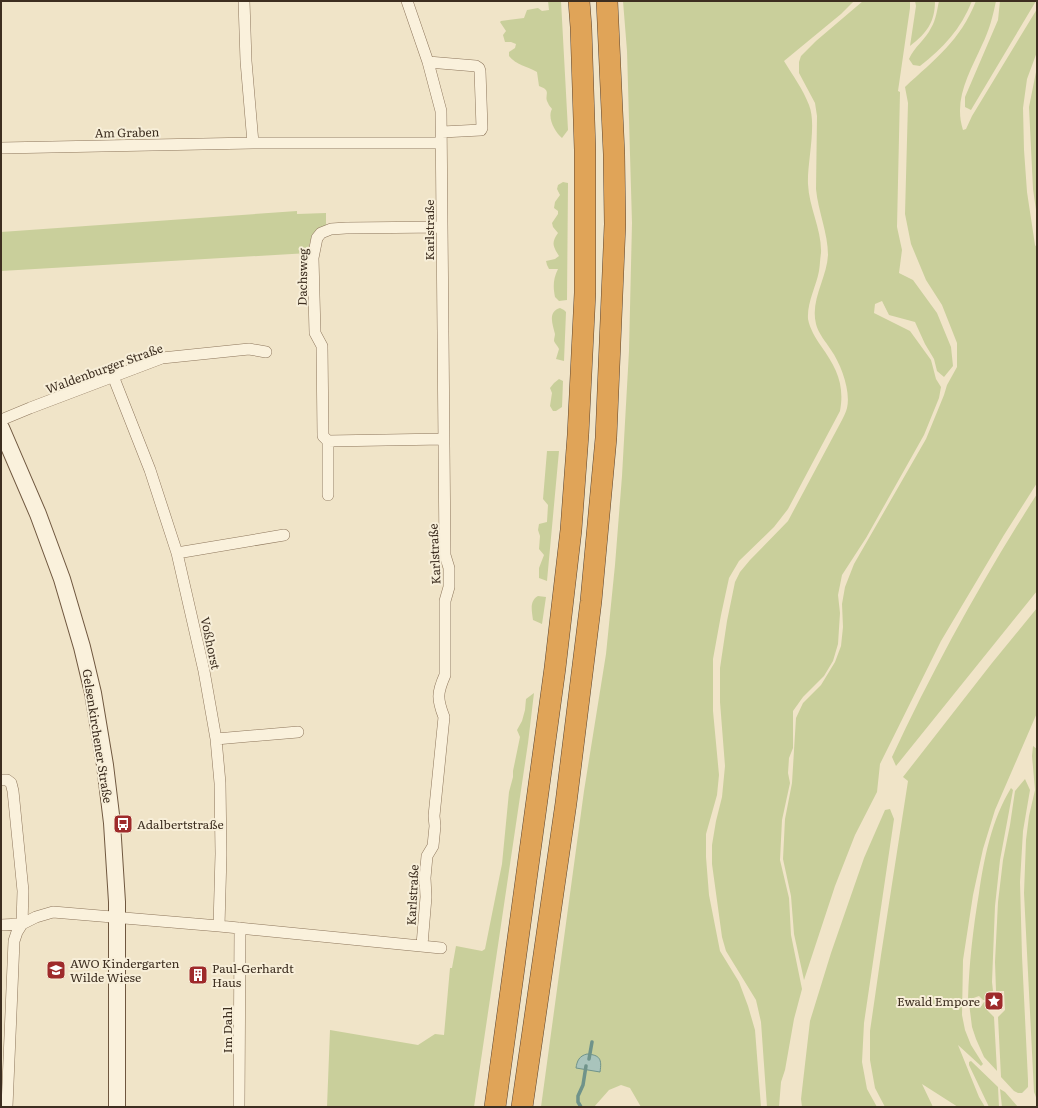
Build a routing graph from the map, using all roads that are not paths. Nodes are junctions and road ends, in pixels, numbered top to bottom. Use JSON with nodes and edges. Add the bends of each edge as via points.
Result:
{"nodes":[{"id":1,"x":244,"y":1,"type":"edge"},
{"id":2,"x":579,"y":1,"type":"edge"},
{"id":3,"x":607,"y":1,"type":"edge"},
{"id":4,"x":410,"y":4,"type":"edge"},
{"id":5,"x":428,"y":62,"type":"junction"},
{"id":6,"x":442,"y":137,"type":"junction"},
{"id":7,"x":253,"y":143,"type":"junction"},
{"id":8,"x":1,"y":148,"type":"edge"},
{"id":9,"x":442,"y":227,"type":"junction"},
{"id":10,"x":266,"y":352,"type":"dead end"},
{"id":11,"x":113,"y":376,"type":"junction"},
{"id":12,"x":1,"y":420,"type":"edge"},
{"id":13,"x":1,"y":428,"type":"edge"},
{"id":14,"x":444,"y":439,"type":"junction"},
{"id":15,"x":328,"y":440,"type":"junction"},
{"id":16,"x":328,"y":495,"type":"dead end"},
{"id":17,"x":284,"y":535,"type":"dead end"},
{"id":18,"x":177,"y":553,"type":"junction"},
{"id":19,"x":298,"y":732,"type":"dead end"},
{"id":20,"x":216,"y":739,"type":"junction"},
{"id":21,"x":1,"y":780,"type":"edge"},
{"id":22,"x":117,"y":918,"type":"junction"},
{"id":23,"x":22,"y":924,"type":"junction"},
{"id":24,"x":1,"y":925,"type":"edge"},
{"id":25,"x":219,"y":926,"type":"junction"},
{"id":26,"x":240,"y":928,"type":"junction"},
{"id":27,"x":422,"y":945,"type":"junction"},
{"id":28,"x":441,"y":948,"type":"dead end"},
{"id":29,"x":4,"y":1085,"type":"edge"},
{"id":30,"x":7,"y":1107,"type":"edge"},
{"id":31,"x":117,"y":1107,"type":"edge"},
{"id":32,"x":239,"y":1107,"type":"edge"},
{"id":33,"x":495,"y":1107,"type":"edge"},
{"id":34,"x":522,"y":1107,"type":"edge"}],
"edges":[{"from":1,"to":7,"type":"street"},
{"from":2,"to":33,"type":"highway","via":[[586,150],[585,293],[578,436],[555,668]]},
{"from":3,"to":34,"type":"highway","via":[[615,224],[606,438],[591,601],[566,803]]},
{"from":4,"to":5,"type":"street","name":"Karlstraße"},
{"from":5,"to":6,"type":"street","name":"Karlstraße","via":[[441,111]]},
{"from":5,"to":6,"type":"street","via":[[476,66],[480,71],[482,130]]},
{"from":6,"to":7,"type":"street","name":"Am Graben"},
{"from":6,"to":9,"type":"street","name":"Karlstraße"},
{"from":7,"to":8,"type":"street","name":"Am Graben"},
{"from":9,"to":14,"type":"street","name":"Karlstraße"},
{"from":9,"to":15,"type":"street","name":"Dachsweg","via":[[346,228],[326,231],[316,238],[313,258],[315,333],[322,346],[324,436]]},
{"from":10,"to":11,"type":"street","name":"Waldenburger Straße","via":[[248,349],[162,358]]},
{"from":11,"to":12,"type":"street","name":"Waldenburger Straße"},
{"from":11,"to":18,"type":"street","name":"Voßhorst","via":[[150,470]]},
{"from":13,"to":22,"type":"main road","name":"Gelsenkirchener Straße","via":[[38,514],[62,579],[93,693],[112,830]]},
{"from":14,"to":15,"type":"street"},
{"from":14,"to":27,"type":"street","name":"Karlstraße","via":[[445,555],[449,568],[449,587],[445,601],[445,675],[440,687],[438,704],[444,717],[433,846],[427,856]]},
{"from":15,"to":16,"type":"street","name":"Dachsweg"},
{"from":17,"to":18,"type":"street"},
{"from":18,"to":20,"type":"street","name":"Voßhorst","via":[[196,630]]},
{"from":19,"to":20,"type":"street"},
{"from":20,"to":25,"type":"street","name":"Voßhorst","via":[[220,783]]},
{"from":21,"to":23,"type":"street","via":[[11,783],[13,791],[22,891]]},
{"from":22,"to":23,"type":"street","via":[[53,912],[36,916]]},
{"from":22,"to":25,"type":"street"},
{"from":22,"to":31,"type":"main road","name":"Gelsenkirchener Straße"},
{"from":23,"to":24,"type":"street"},
{"from":23,"to":29,"type":"street","via":[[14,941]]},
{"from":25,"to":26,"type":"street"},
{"from":26,"to":27,"type":"street"},
{"from":26,"to":32,"type":"street","name":"Im Dahl"},
{"from":27,"to":28,"type":"street"},
{"from":29,"to":30,"type":"street"}]}
